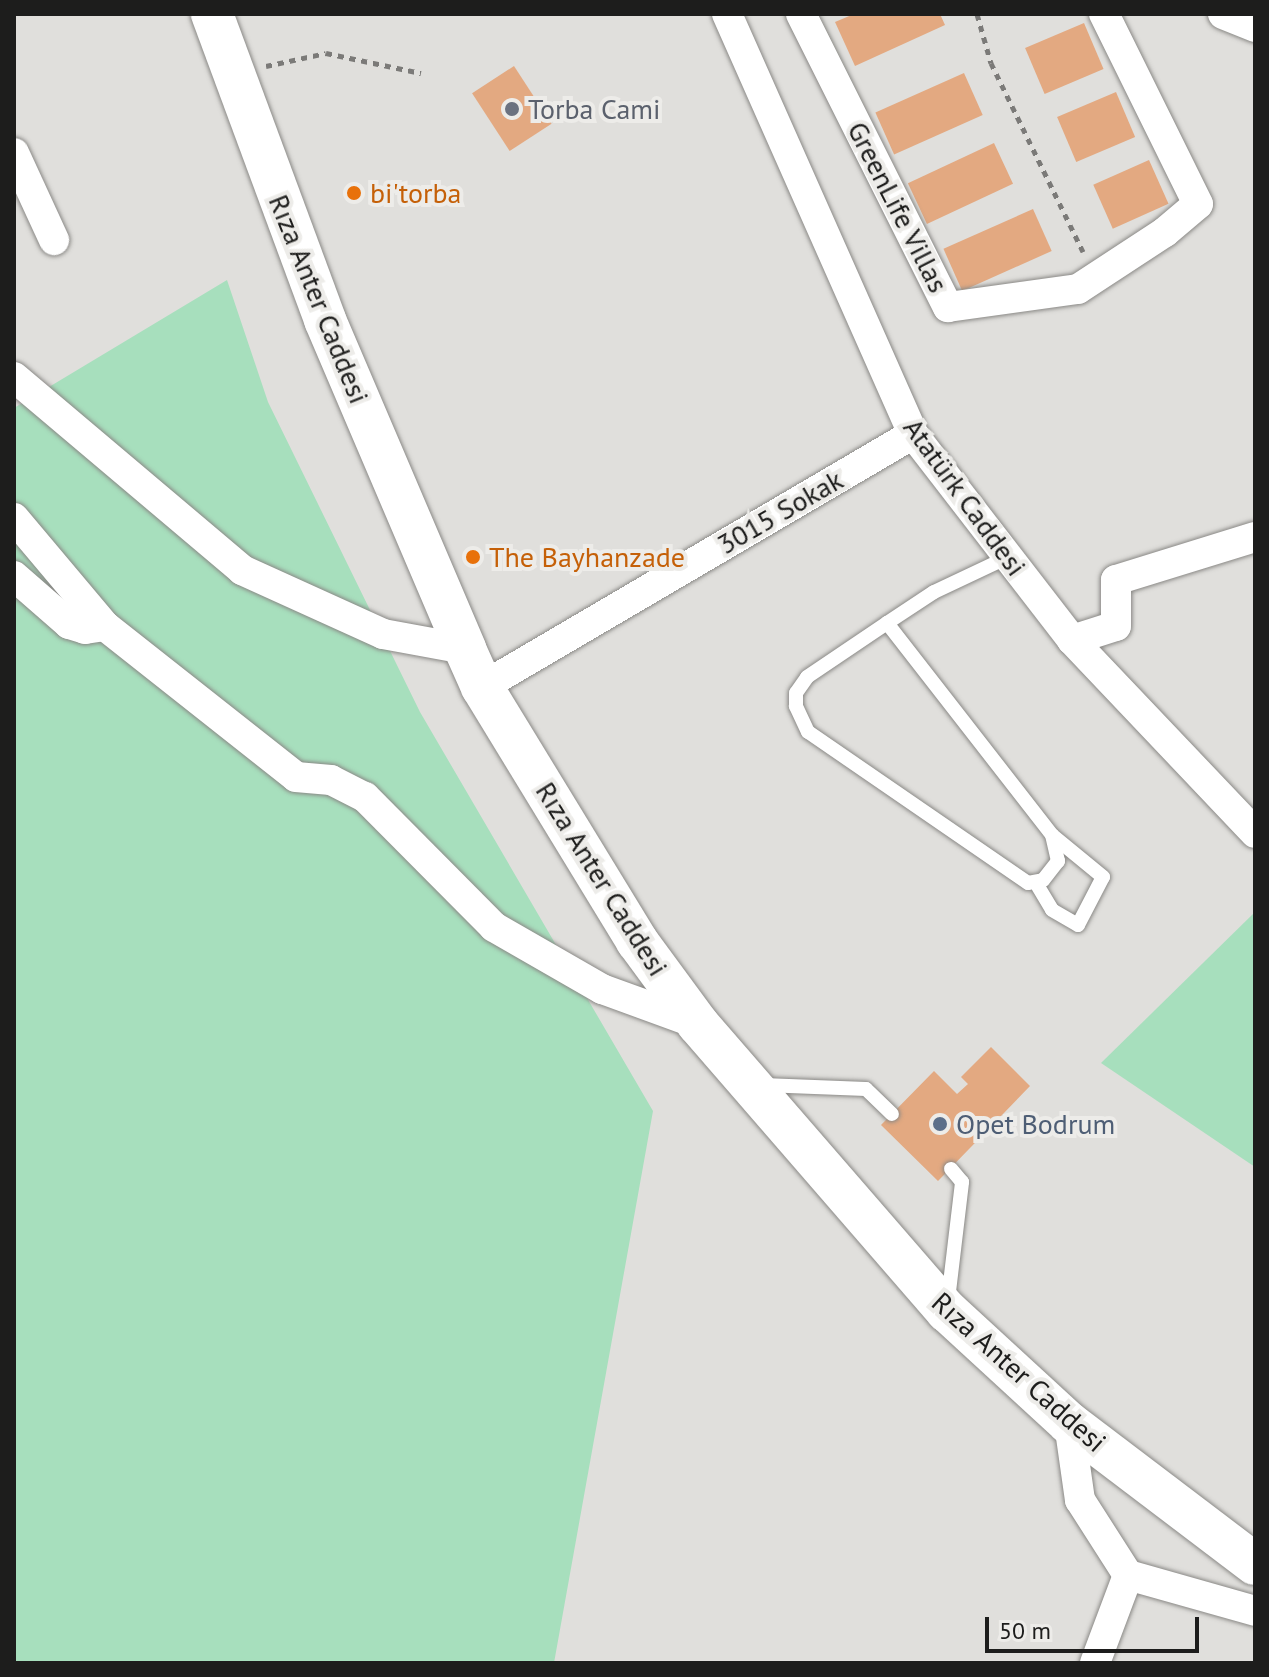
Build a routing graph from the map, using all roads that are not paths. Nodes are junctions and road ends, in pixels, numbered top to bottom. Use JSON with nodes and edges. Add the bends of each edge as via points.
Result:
{"nodes":[{"id":1,"x":212,"y":14,"type":"edge"},
{"id":2,"x":727,"y":14,"type":"edge"},
{"id":3,"x":801,"y":14,"type":"edge"},
{"id":4,"x":1104,"y":14,"type":"edge"},
{"id":5,"x":1223,"y":14,"type":"edge"},
{"id":6,"x":1255,"y":27,"type":"edge"},
{"id":7,"x":14,"y":153,"type":"edge"},
{"id":8,"x":54,"y":240,"type":"dead end"},
{"id":9,"x":14,"y":377,"type":"edge"},
{"id":10,"x":913,"y":434,"type":"junction"},
{"id":11,"x":14,"y":518,"type":"edge"},
{"id":12,"x":1255,"y":537,"type":"edge"},
{"id":13,"x":1008,"y":557,"type":"junction"},
{"id":14,"x":14,"y":576,"type":"edge"},
{"id":15,"x":887,"y":623,"type":"junction"},
{"id":16,"x":105,"y":626,"type":"junction"},
{"id":17,"x":1072,"y":640,"type":"junction"},
{"id":18,"x":465,"y":649,"type":"junction"},
{"id":19,"x":482,"y":687,"type":"junction"},
{"id":20,"x":1255,"y":833,"type":"edge"},
{"id":21,"x":1052,"y":835,"type":"junction"},
{"id":22,"x":1036,"y":883,"type":"junction"},
{"id":23,"x":698,"y":1024,"type":"junction"},
{"id":24,"x":751,"y":1085,"type":"junction"},
{"id":25,"x":892,"y":1114,"type":"dead end"},
{"id":26,"x":951,"y":1169,"type":"dead end"},
{"id":27,"x":947,"y":1311,"type":"junction"},
{"id":28,"x":1069,"y":1423,"type":"junction"},
{"id":29,"x":1255,"y":1564,"type":"edge"},
{"id":30,"x":1128,"y":1575,"type":"junction"},
{"id":31,"x":1255,"y":1611,"type":"edge"},
{"id":32,"x":1095,"y":1663,"type":"edge"}],
"edges":[{"from":1,"to":18,"type":"main road","name":"Rıza Anter Caddesi","via":[[325,320]]},
{"from":2,"to":10,"type":"street","name":"Atatürk Caddesi"},
{"from":3,"to":4,"type":"street","name":"GreenLife Villas","via":[[948,307],[1078,289],[1198,204]]},
{"from":5,"to":6,"type":"street"},
{"from":7,"to":8,"type":"street"},
{"from":9,"to":18,"type":"street","via":[[242,570],[383,634]]},
{"from":10,"to":13,"type":"street","name":"Atatürk Caddesi"},
{"from":10,"to":19,"type":"street","name":"3015 Sokak"},
{"from":11,"to":16,"type":"street"},
{"from":12,"to":17,"type":"street","via":[[1116,580],[1116,626]]},
{"from":13,"to":15,"type":"lane","via":[[934,592]]},
{"from":13,"to":17,"type":"street","name":"Atatürk Caddesi"},
{"from":14,"to":16,"type":"street","via":[[75,627]]},
{"from":15,"to":21,"type":"lane"},
{"from":15,"to":22,"type":"lane","via":[[807,677],[796,693],[799,721],[1028,883]]},
{"from":16,"to":23,"type":"street","via":[[296,777],[331,780],[365,797],[515,942],[602,989]]},
{"from":17,"to":20,"type":"street","name":"Atatürk Caddesi"},
{"from":18,"to":19,"type":"main road","name":"Rıza Anter Caddesi"},
{"from":19,"to":23,"type":"main road","name":"Rıza Anter Caddesi","via":[[637,941]]},
{"from":21,"to":22,"type":"lane","via":[[1058,861]]},
{"from":21,"to":22,"type":"lane","via":[[1103,877],[1078,925],[1052,910]]},
{"from":23,"to":24,"type":"main road","name":"Rıza Anter Caddesi"},
{"from":24,"to":25,"type":"lane","via":[[866,1089]]},
{"from":24,"to":27,"type":"main road","name":"Rıza Anter Caddesi"},
{"from":26,"to":27,"type":"lane","via":[[962,1182]]},
{"from":27,"to":28,"type":"main road","name":"Rıza Anter Caddesi"},
{"from":28,"to":29,"type":"main road","name":"Rıza Anter Caddesi"},
{"from":28,"to":30,"type":"street","via":[[1080,1500]]},
{"from":30,"to":31,"type":"street"},
{"from":30,"to":32,"type":"street"}]}
